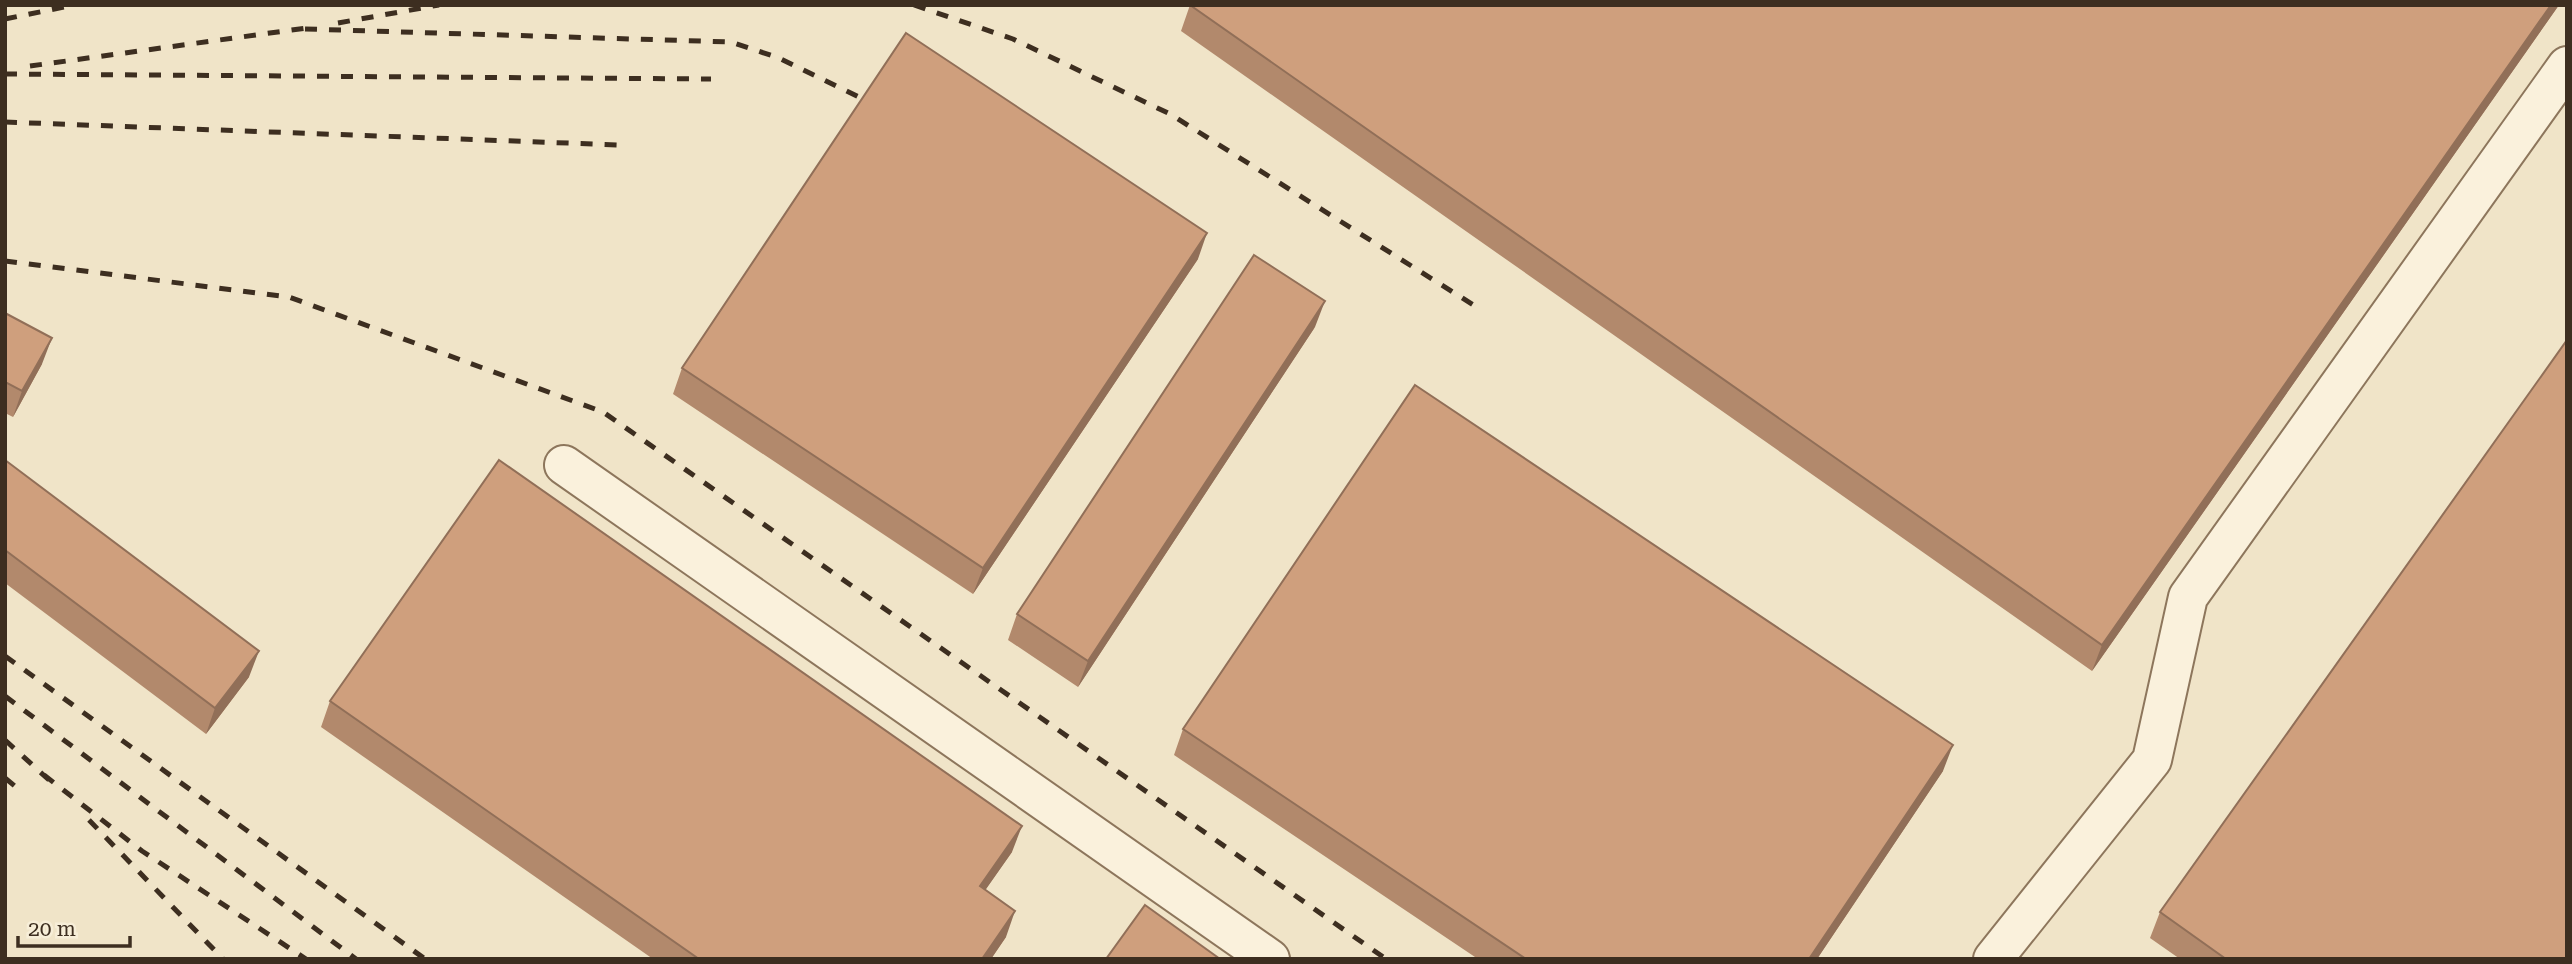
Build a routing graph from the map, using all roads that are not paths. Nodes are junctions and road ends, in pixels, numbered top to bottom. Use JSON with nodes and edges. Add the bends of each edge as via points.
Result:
{"nodes":[{"id":1,"x":2567,"y":66,"type":"edge"},
{"id":2,"x":564,"y":465,"type":"dead end"},
{"id":3,"x":1269,"y":959,"type":"edge"},
{"id":4,"x":1993,"y":959,"type":"edge"}],
"edges":[{"from":1,"to":4,"type":"lane","via":[[2188,597],[2152,760]]},
{"from":2,"to":3,"type":"lane"}]}
